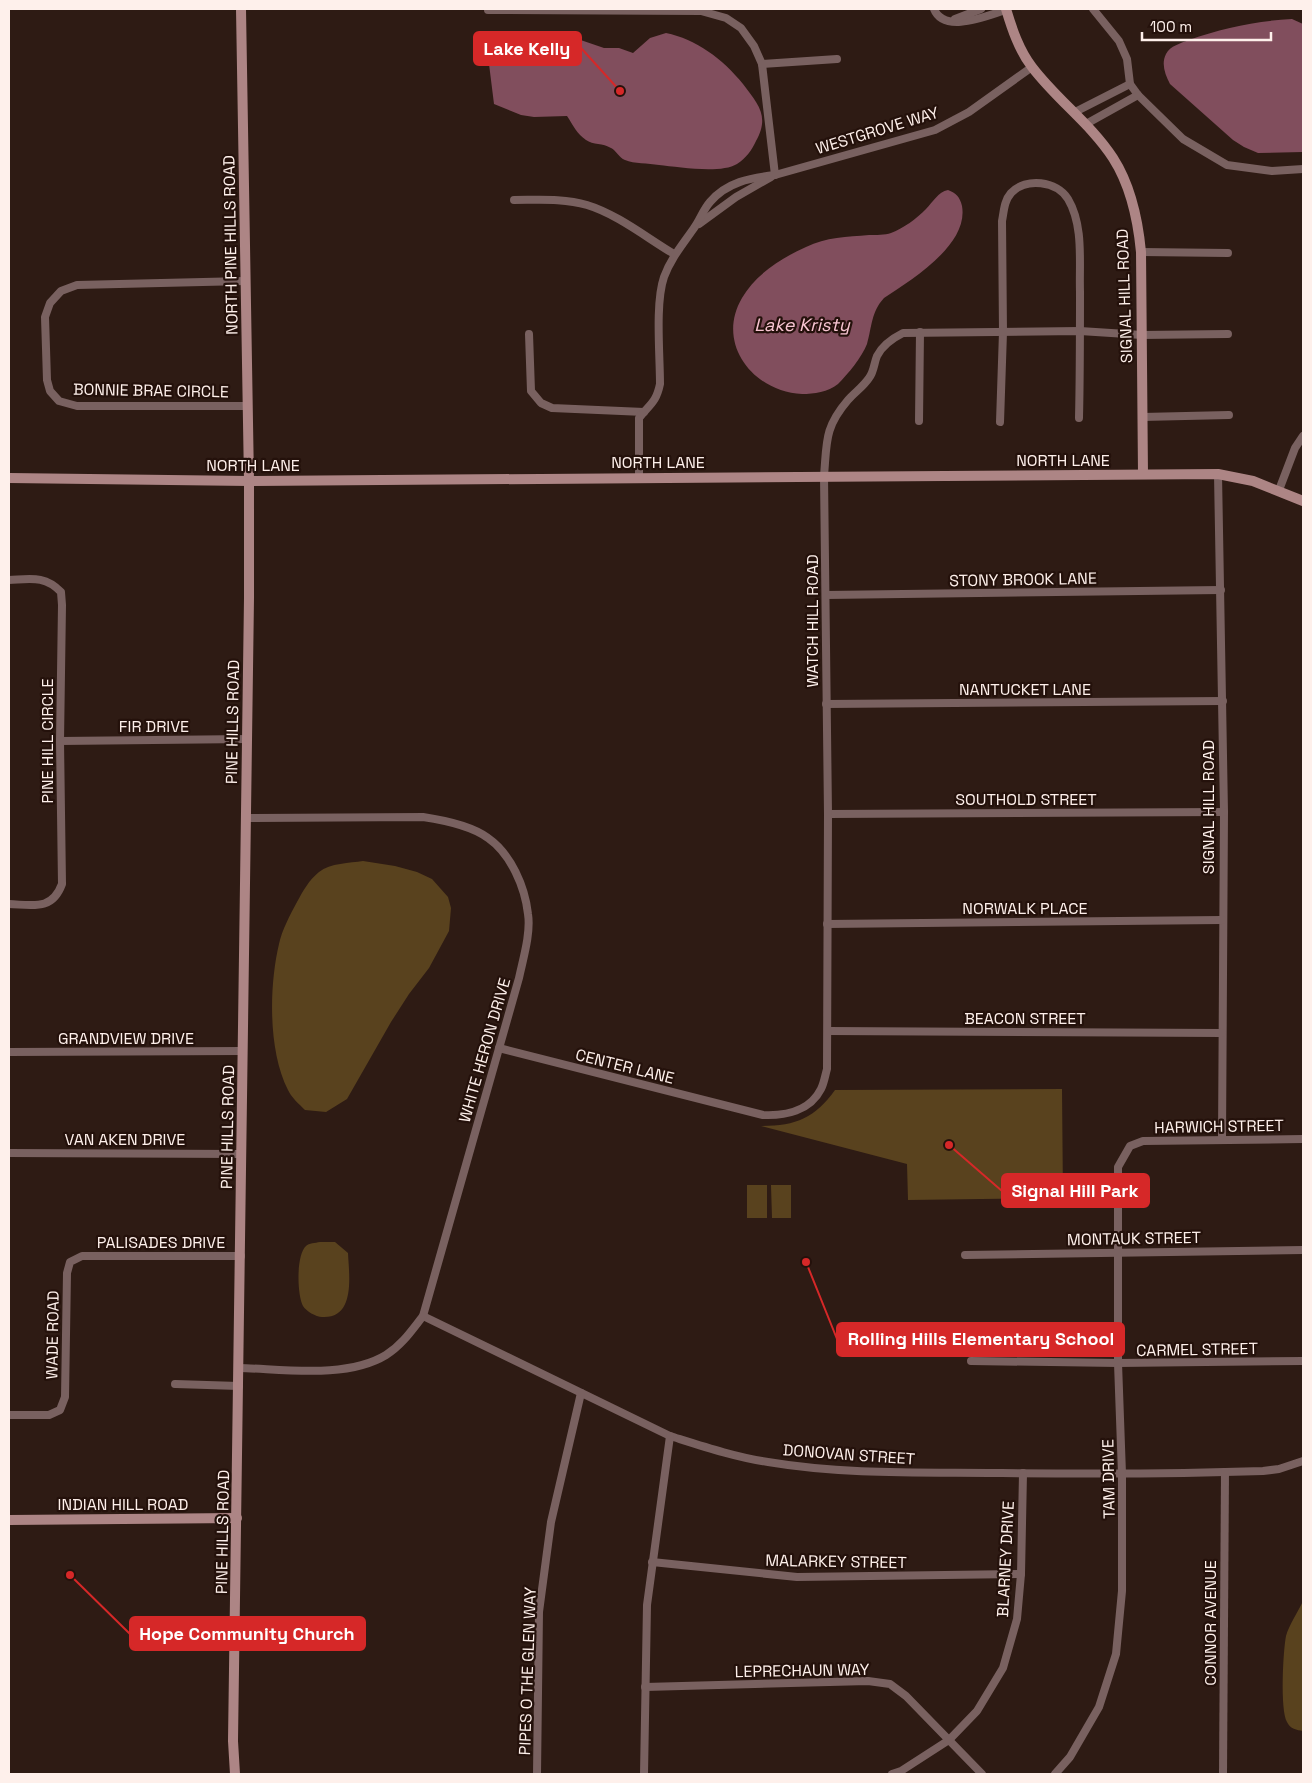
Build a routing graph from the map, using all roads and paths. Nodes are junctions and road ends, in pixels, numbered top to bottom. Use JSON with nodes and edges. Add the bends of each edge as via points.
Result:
{"nodes":[{"id":1,"x":241,"y":9,"type":"edge"},
{"id":2,"x":934,"y":9,"type":"edge"},
{"id":3,"x":981,"y":9,"type":"edge"},
{"id":4,"x":1006,"y":9,"type":"edge"},
{"id":5,"x":1093,"y":9,"type":"edge"},
{"id":6,"x":488,"y":10,"type":"dead end"},
{"id":7,"x":948,"y":22,"type":"junction"},
{"id":8,"x":837,"y":58,"type":"dead end"},
{"id":9,"x":762,"y":64,"type":"junction"},
{"id":10,"x":1032,"y":67,"type":"junction"},
{"id":11,"x":1130,"y":84,"type":"junction"},
{"id":12,"x":1138,"y":95,"type":"junction"},
{"id":13,"x":1075,"y":112,"type":"junction"},
{"id":14,"x":1086,"y":124,"type":"junction"},
{"id":15,"x":1303,"y":169,"type":"edge"},
{"id":16,"x":775,"y":175,"type":"junction"},
{"id":17,"x":514,"y":200,"type":"dead end"},
{"id":18,"x":695,"y":226,"type":"junction"},
{"id":19,"x":1141,"y":252,"type":"junction"},
{"id":20,"x":1228,"y":252,"type":"dead end"},
{"id":21,"x":674,"y":254,"type":"junction"},
{"id":22,"x":245,"y":281,"type":"junction"},
{"id":23,"x":1080,"y":331,"type":"junction"},
{"id":24,"x":920,"y":332,"type":"junction"},
{"id":25,"x":1003,"y":332,"type":"junction"},
{"id":26,"x":529,"y":334,"type":"dead end"},
{"id":27,"x":1142,"y":334,"type":"junction"},
{"id":28,"x":1228,"y":334,"type":"dead end"},
{"id":29,"x":248,"y":406,"type":"junction"},
{"id":30,"x":644,"y":412,"type":"junction"},
{"id":31,"x":1229,"y":415,"type":"dead end"},
{"id":32,"x":1142,"y":417,"type":"junction"},
{"id":33,"x":1079,"y":418,"type":"dead end"},
{"id":34,"x":919,"y":421,"type":"dead end"},
{"id":35,"x":1000,"y":422,"type":"dead end"},
{"id":36,"x":1303,"y":436,"type":"edge"},
{"id":37,"x":1143,"y":474,"type":"junction"},
{"id":38,"x":1218,"y":474,"type":"junction"},
{"id":39,"x":824,"y":476,"type":"junction"},
{"id":40,"x":639,"y":477,"type":"junction"},
{"id":41,"x":9,"y":478,"type":"edge"},
{"id":42,"x":249,"y":481,"type":"junction"},
{"id":43,"x":1279,"y":490,"type":"junction"},
{"id":44,"x":1303,"y":501,"type":"edge"},
{"id":45,"x":9,"y":580,"type":"edge"},
{"id":46,"x":1221,"y":590,"type":"junction"},
{"id":47,"x":826,"y":595,"type":"junction"},
{"id":48,"x":1223,"y":701,"type":"junction"},
{"id":49,"x":826,"y":704,"type":"junction"},
{"id":50,"x":248,"y":739,"type":"junction"},
{"id":51,"x":60,"y":740,"type":"junction"},
{"id":52,"x":1224,"y":812,"type":"junction"},
{"id":53,"x":828,"y":814,"type":"junction"},
{"id":54,"x":246,"y":818,"type":"junction"},
{"id":55,"x":9,"y":904,"type":"edge"},
{"id":56,"x":1222,"y":920,"type":"junction"},
{"id":57,"x":827,"y":924,"type":"junction"},
{"id":58,"x":828,"y":1031,"type":"junction"},
{"id":59,"x":1222,"y":1033,"type":"junction"},
{"id":60,"x":499,"y":1048,"type":"junction"},
{"id":61,"x":243,"y":1051,"type":"junction"},
{"id":62,"x":9,"y":1052,"type":"edge"},
{"id":63,"x":744,"y":1110,"type":"joint"},
{"id":64,"x":1303,"y":1139,"type":"edge"},
{"id":65,"x":1222,"y":1140,"type":"junction"},
{"id":66,"x":9,"y":1152,"type":"edge"},
{"id":67,"x":242,"y":1154,"type":"junction"},
{"id":68,"x":1118,"y":1167,"type":"joint"},
{"id":69,"x":1303,"y":1250,"type":"edge"},
{"id":70,"x":1118,"y":1252,"type":"junction"},
{"id":71,"x":966,"y":1255,"type":"dead end"},
{"id":72,"x":82,"y":1256,"type":"joint"},
{"id":73,"x":241,"y":1256,"type":"junction"},
{"id":74,"x":423,"y":1316,"type":"junction"},
{"id":75,"x":971,"y":1361,"type":"dead end"},
{"id":76,"x":1303,"y":1361,"type":"edge"},
{"id":77,"x":1118,"y":1363,"type":"junction"},
{"id":78,"x":239,"y":1368,"type":"junction"},
{"id":79,"x":175,"y":1384,"type":"dead end"},
{"id":80,"x":238,"y":1386,"type":"junction"},
{"id":81,"x":581,"y":1393,"type":"junction"},
{"id":82,"x":9,"y":1415,"type":"edge"},
{"id":83,"x":670,"y":1436,"type":"junction"},
{"id":84,"x":1303,"y":1462,"type":"edge"},
{"id":85,"x":1225,"y":1472,"type":"junction"},
{"id":86,"x":1023,"y":1473,"type":"junction"},
{"id":87,"x":1122,"y":1474,"type":"junction"},
{"id":88,"x":237,"y":1518,"type":"junction"},
{"id":89,"x":9,"y":1520,"type":"edge"},
{"id":90,"x":652,"y":1562,"type":"junction"},
{"id":91,"x":1020,"y":1574,"type":"junction"},
{"id":92,"x":645,"y":1687,"type":"junction"},
{"id":93,"x":949,"y":1740,"type":"junction"},
{"id":94,"x":235,"y":1774,"type":"edge"},
{"id":95,"x":538,"y":1774,"type":"edge"},
{"id":96,"x":644,"y":1774,"type":"edge"},
{"id":97,"x":892,"y":1774,"type":"edge"},
{"id":98,"x":982,"y":1774,"type":"edge"},
{"id":99,"x":1055,"y":1774,"type":"edge"},
{"id":100,"x":1222,"y":1774,"type":"edge"}],
"edges":[{"from":1,"to":22,"type":"street","name":"NORTH PINE HILLS ROAD"},
{"from":2,"to":7,"type":"street","via":[[938,18]]},
{"from":3,"to":7,"type":"street"},
{"from":4,"to":7,"type":"street","via":[[974,20]]},
{"from":4,"to":10,"type":"street","name":"SIGNAL HILL ROAD","via":[[1017,41]]},
{"from":5,"to":11,"type":"street","via":[[1119,41],[1127,59]]},
{"from":6,"to":9,"type":"street","via":[[701,11],[726,18],[741,28]]},
{"from":8,"to":9,"type":"street"},
{"from":9,"to":16,"type":"street"},
{"from":10,"to":13,"type":"street","name":"SIGNAL HILL ROAD"},
{"from":10,"to":16,"type":"street","name":"WESTGROVE WAY","via":[[969,112],[935,130]]},
{"from":11,"to":12,"type":"street"},
{"from":11,"to":13,"type":"street"},
{"from":12,"to":14,"type":"street"},
{"from":12,"to":15,"type":"street","via":[[1183,139],[1227,165],[1272,171]]},
{"from":13,"to":14,"type":"street","name":"SIGNAL HILL ROAD"},
{"from":14,"to":19,"type":"street","name":"SIGNAL HILL ROAD","via":[[1114,159],[1126,185],[1136,216]]},
{"from":16,"to":18,"type":"street","name":"WESTGROVE WAY"},
{"from":16,"to":18,"type":"street","name":"WESTGROVE WAY","via":[[735,182],[722,190],[709,203]]},
{"from":17,"to":21,"type":"street","via":[[587,205]]},
{"from":18,"to":21,"type":"street","name":"WESTGROVE WAY"},
{"from":19,"to":20,"type":"street"},
{"from":19,"to":27,"type":"street","name":"SIGNAL HILL ROAD"},
{"from":21,"to":30,"type":"street","name":"WESTGROVE WAY","via":[[664,278],[659,304],[660,384],[653,404]]},
{"from":22,"to":29,"type":"street","name":"NORTH PINE HILLS ROAD"},
{"from":22,"to":29,"type":"street","name":"BONNIE BRAE CIRCLE","via":[[77,284],[61,291],[50,303],[44,317],[47,380],[58,401],[77,406]]},
{"from":23,"to":25,"type":"street","name":"WATCH HILL ROAD"},
{"from":23,"to":25,"type":"street","via":[[1077,223],[1060,189],[1044,183],[1025,184],[1012,192],[1004,204]]},
{"from":23,"to":27,"type":"street","name":"WATCH HILL ROAD"},
{"from":23,"to":33,"type":"street"},
{"from":24,"to":25,"type":"street","name":"WATCH HILL ROAD"},
{"from":24,"to":34,"type":"street"},
{"from":24,"to":39,"type":"street","name":"WATCH HILL ROAD","via":[[903,333],[891,340],[878,354],[865,385],[836,415],[828,432]]},
{"from":25,"to":35,"type":"street"},
{"from":26,"to":30,"type":"street","via":[[532,391],[541,403],[552,408]]},
{"from":27,"to":28,"type":"street","name":"WATCH HILL ROAD"},
{"from":27,"to":32,"type":"street","name":"SIGNAL HILL ROAD"},
{"from":29,"to":42,"type":"street","name":"NORTH PINE HILLS ROAD"},
{"from":30,"to":40,"type":"street","name":"WESTGROVE WAY","via":[[639,418],[638,429]]},
{"from":31,"to":32,"type":"street"},
{"from":32,"to":37,"type":"street","name":"SIGNAL HILL ROAD"},
{"from":36,"to":43,"type":"street"},
{"from":37,"to":38,"type":"street","name":"NORTH LANE"},
{"from":37,"to":39,"type":"street","name":"NORTH LANE"},
{"from":38,"to":43,"type":"street","name":"NORTH LANE","via":[[1253,480]]},
{"from":38,"to":46,"type":"street","name":"SIGNAL HILL ROAD"},
{"from":39,"to":40,"type":"street","name":"NORTH LANE"},
{"from":39,"to":47,"type":"street","name":"WATCH HILL ROAD"},
{"from":40,"to":42,"type":"street","name":"NORTH LANE"},
{"from":41,"to":42,"type":"street","name":"NORTH LANE"},
{"from":42,"to":50,"type":"street","name":"PINE HILLS ROAD"},
{"from":43,"to":44,"type":"street","name":"NORTH LANE"},
{"from":45,"to":51,"type":"street","name":"PINE HILL CIRCLE","via":[[40,579],[53,583],[61,592]]},
{"from":46,"to":47,"type":"street","name":"STONY BROOK LANE"},
{"from":46,"to":48,"type":"street","name":"SIGNAL HILL ROAD"},
{"from":47,"to":49,"type":"street","name":"WATCH HILL ROAD"},
{"from":48,"to":49,"type":"street","name":"NANTUCKET LANE"},
{"from":48,"to":52,"type":"street","name":"SIGNAL HILL ROAD"},
{"from":49,"to":53,"type":"street","name":"WATCH HILL ROAD"},
{"from":50,"to":51,"type":"street","name":"FIR DRIVE"},
{"from":50,"to":54,"type":"street","name":"PINE HILLS ROAD"},
{"from":51,"to":55,"type":"street","name":"PINE HILL CIRCLE","via":[[62,884],[51,902]]},
{"from":52,"to":53,"type":"street","name":"SOUTHOLD STREET"},
{"from":52,"to":56,"type":"street","name":"SIGNAL HILL ROAD"},
{"from":53,"to":57,"type":"street","name":"WATCH HILL ROAD"},
{"from":54,"to":60,"type":"street","name":"WHITE HERON DRIVE","via":[[423,817],[460,825],[488,838],[507,857],[518,876],[529,915],[526,949]]},
{"from":54,"to":61,"type":"street","name":"PINE HILLS ROAD"},
{"from":56,"to":57,"type":"street","name":"NORWALK PLACE"},
{"from":56,"to":59,"type":"street","name":"SIGNAL HILL ROAD"},
{"from":57,"to":58,"type":"street","name":"WATCH HILL ROAD"},
{"from":58,"to":59,"type":"street","name":"BEACON STREET"},
{"from":58,"to":63,"type":"street","name":"WATCH HILL ROAD","via":[[827,1069],[820,1090],[805,1107],[782,1116]]},
{"from":59,"to":65,"type":"street","name":"SIGNAL HILL ROAD"},
{"from":60,"to":63,"type":"street","name":"CENTER LANE"},
{"from":60,"to":74,"type":"street","name":"WHITE HERON DRIVE"},
{"from":61,"to":62,"type":"street","name":"GRANDVIEW DRIVE"},
{"from":61,"to":67,"type":"street","name":"PINE HILLS ROAD"},
{"from":64,"to":65,"type":"street","name":"HARWICH STREET"},
{"from":65,"to":68,"type":"street","name":"HARWICH STREET","via":[[1143,1140],[1130,1146]]},
{"from":66,"to":67,"type":"street","name":"VAN AKEN DRIVE"},
{"from":67,"to":73,"type":"street","name":"PINE HILLS ROAD"},
{"from":68,"to":70,"type":"street","name":"TAM DRIVE"},
{"from":69,"to":70,"type":"street","name":"MONTAUK STREET"},
{"from":70,"to":71,"type":"street","name":"MONTAUK STREET"},
{"from":70,"to":77,"type":"street","name":"TAM DRIVE"},
{"from":72,"to":73,"type":"street","name":"PALISADES DRIVE"},
{"from":72,"to":82,"type":"street","name":"WADE ROAD","via":[[70,1262],[67,1273],[65,1397],[60,1410],[49,1415]]},
{"from":73,"to":78,"type":"street","name":"PINE HILLS ROAD"},
{"from":74,"to":78,"type":"street","name":"WHITE HERON DRIVE","via":[[406,1338],[386,1355],[365,1365],[330,1370]]},
{"from":74,"to":81,"type":"street","name":"DONOVAN STREET"},
{"from":75,"to":77,"type":"street","name":"CARMEL STREET"},
{"from":76,"to":77,"type":"street","name":"CARMEL STREET"},
{"from":77,"to":87,"type":"street","name":"TAM DRIVE"},
{"from":78,"to":80,"type":"street","name":"PINE HILLS ROAD"},
{"from":79,"to":80,"type":"street"},
{"from":80,"to":88,"type":"street","name":"PINE HILLS ROAD"},
{"from":81,"to":83,"type":"street","name":"DONOVAN STREET"},
{"from":81,"to":95,"type":"street","name":"PIPES O THE GLEN WAY","via":[[551,1522],[539,1612]]},
{"from":83,"to":86,"type":"street","name":"DONOVAN STREET","via":[[767,1462],[807,1467]]},
{"from":83,"to":90,"type":"street"},
{"from":84,"to":85,"type":"street","name":"DONOVAN STREET","via":[[1279,1468]]},
{"from":85,"to":87,"type":"street","name":"DONOVAN STREET"},
{"from":85,"to":100,"type":"street","name":"CONNOR AVENUE"},
{"from":86,"to":87,"type":"street","name":"DONOVAN STREET"},
{"from":86,"to":91,"type":"street","name":"BLARNEY DRIVE"},
{"from":87,"to":99,"type":"street","name":"TAM DRIVE","via":[[1122,1591],[1116,1654],[1100,1707],[1070,1757]]},
{"from":88,"to":89,"type":"street","name":"INDIAN HILL ROAD"},
{"from":88,"to":94,"type":"street","name":"PINE HILLS ROAD"},
{"from":90,"to":91,"type":"street","name":"MALARKEY STREET","via":[[797,1577]]},
{"from":90,"to":92,"type":"street","via":[[647,1605]]},
{"from":91,"to":93,"type":"street","name":"BLARNEY DRIVE","via":[[1017,1619],[1003,1668],[977,1711]]},
{"from":92,"to":93,"type":"street","name":"LEPRECHAUN WAY","via":[[868,1680],[890,1684]]},
{"from":92,"to":96,"type":"street"},
{"from":93,"to":97,"type":"street","name":"BLARNEY DRIVE"},
{"from":93,"to":98,"type":"street","name":"LEPRECHAUN WAY"}]}
